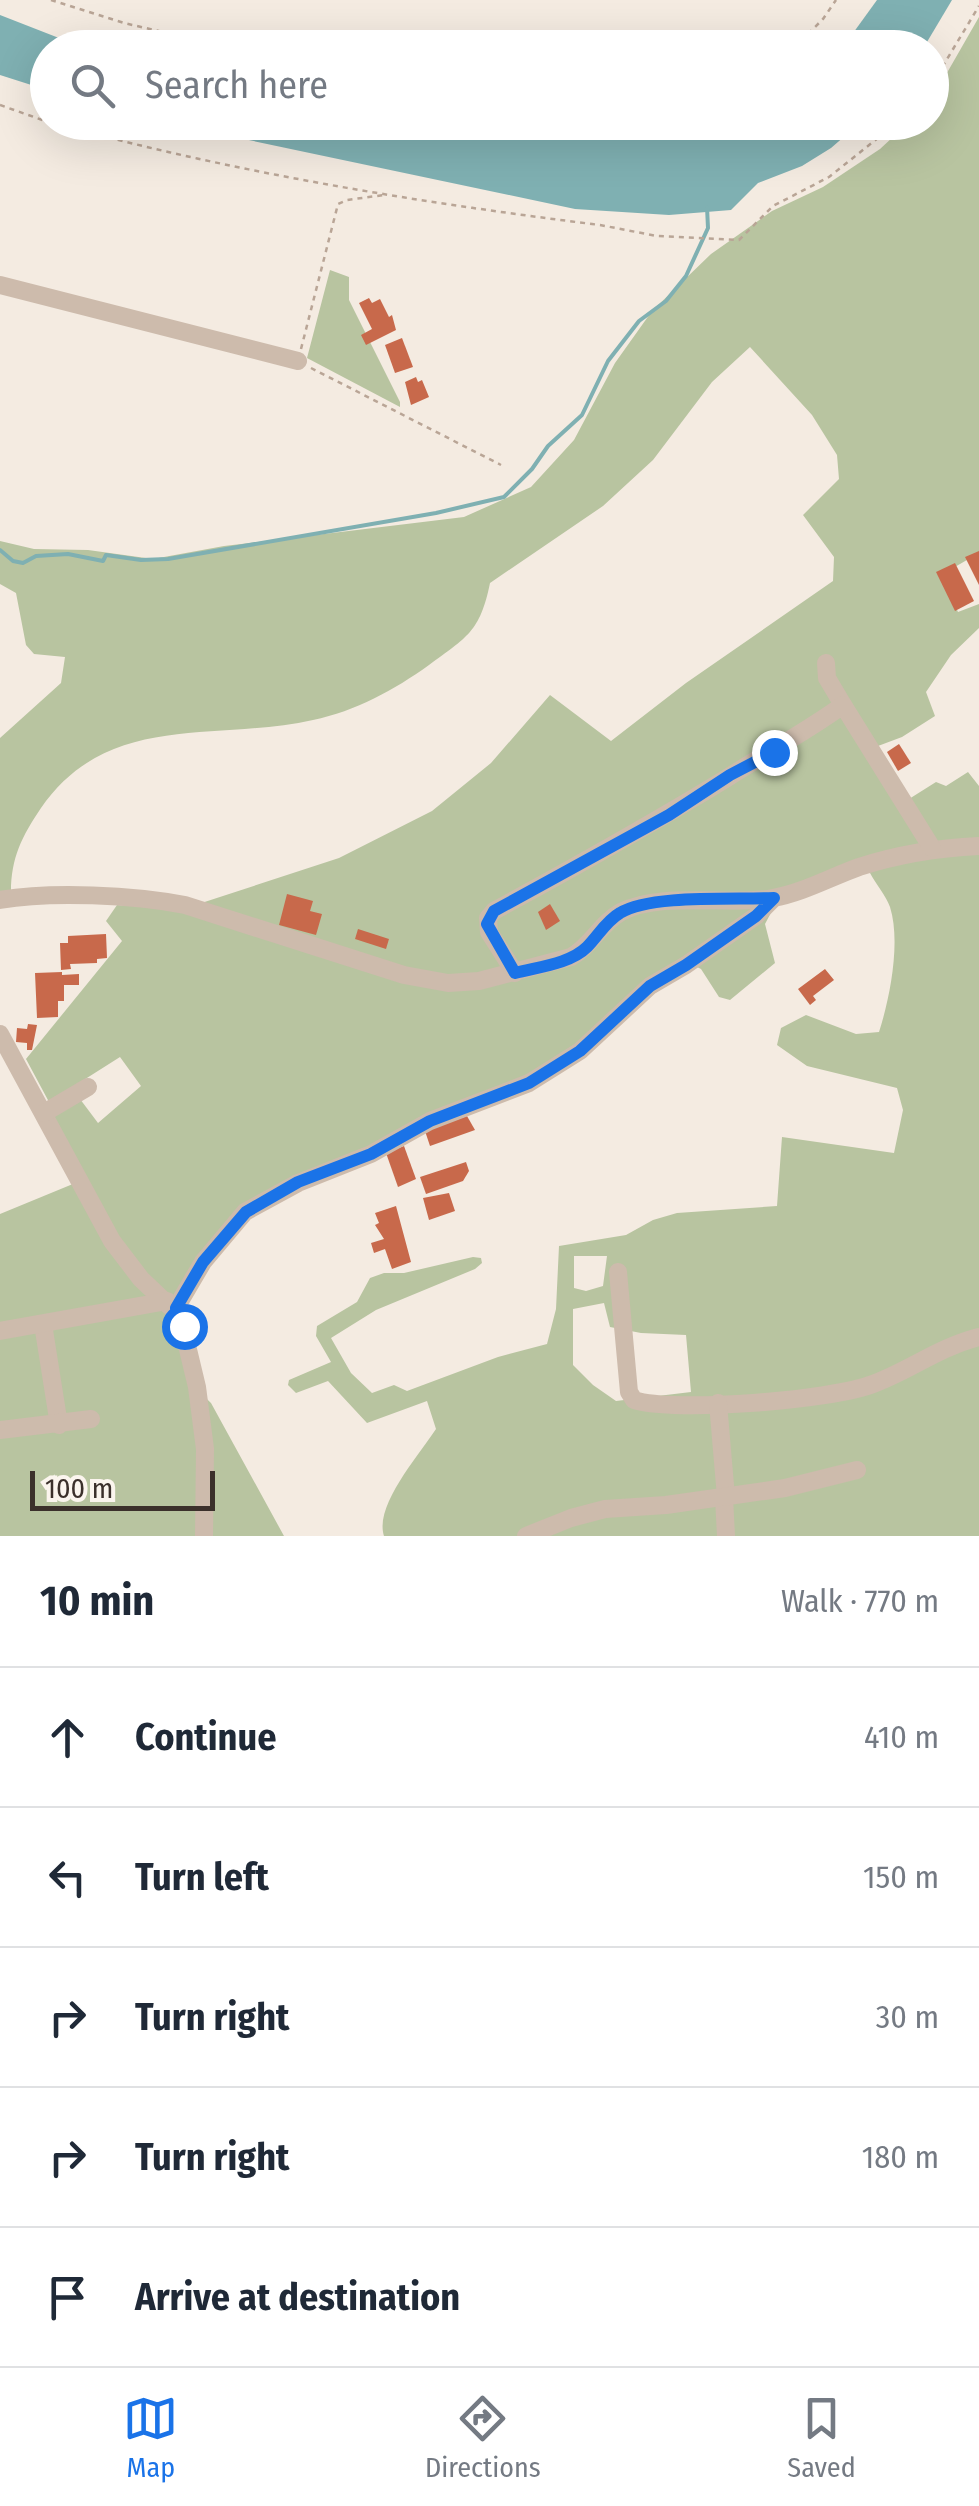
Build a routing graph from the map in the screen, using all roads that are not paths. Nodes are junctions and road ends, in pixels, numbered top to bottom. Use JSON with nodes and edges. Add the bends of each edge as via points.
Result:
{"nodes":[{"id":1,"x":0,"y":285,"type":"edge"},
{"id":2,"x":298,"y":361,"type":"road end"},
{"id":3,"x":826,"y":663,"type":"dead end"},
{"id":4,"x":843,"y":705,"type":"junction"},
{"id":5,"x":979,"y":846,"type":"edge"},
{"id":6,"x":932,"y":848,"type":"junction"},
{"id":7,"x":774,"y":898,"type":"junction"},
{"id":8,"x":0,"y":900,"type":"edge"},
{"id":9,"x":515,"y":973,"type":"junction"},
{"id":10,"x":0,"y":1034,"type":"edge"},
{"id":11,"x":88,"y":1086,"type":"dead end"},
{"id":12,"x":44,"y":1113,"type":"junction"},
{"id":13,"x":618,"y":1272,"type":"dead end"},
{"id":14,"x":172,"y":1305,"type":"junction"},
{"id":15,"x":43,"y":1324,"type":"junction"},
{"id":16,"x":0,"y":1331,"type":"edge"},
{"id":17,"x":979,"y":1337,"type":"edge"},
{"id":18,"x":718,"y":1403,"type":"junction"},
{"id":19,"x":91,"y":1420,"type":"dead end"},
{"id":20,"x":59,"y":1424,"type":"junction"},
{"id":21,"x":0,"y":1430,"type":"edge"},
{"id":22,"x":857,"y":1470,"type":"dead end"},
{"id":23,"x":725,"y":1497,"type":"junction"},
{"id":24,"x":204,"y":1536,"type":"edge"},
{"id":25,"x":526,"y":1536,"type":"edge"},
{"id":26,"x":726,"y":1536,"type":"edge"}],
"edges":[{"from":1,"to":2,"type":"street"},
{"from":3,"to":4,"type":"street"},
{"from":4,"to":6,"type":"street"},
{"from":4,"to":9,"type":"street","via":[[669,815],[494,911],[490,932]]},
{"from":5,"to":6,"type":"street"},
{"from":6,"to":7,"type":"street"},
{"from":7,"to":9,"type":"street","via":[[635,906],[611,919],[571,958]]},
{"from":7,"to":14,"type":"street","via":[[650,986],[580,1051],[529,1083],[430,1121],[246,1212]]},
{"from":8,"to":9,"type":"street","via":[[158,900],[404,975],[462,983]]},
{"from":10,"to":12,"type":"street"},
{"from":11,"to":12,"type":"street"},
{"from":12,"to":14,"type":"street","via":[[112,1241]]},
{"from":13,"to":18,"type":"street","via":[[634,1400]]},
{"from":14,"to":15,"type":"street"},
{"from":14,"to":24,"type":"street","via":[[187,1341],[205,1449]]},
{"from":15,"to":16,"type":"street"},
{"from":15,"to":20,"type":"street"},
{"from":17,"to":18,"type":"street","via":[[833,1396]]},
{"from":18,"to":23,"type":"street"},
{"from":19,"to":20,"type":"street"},
{"from":20,"to":21,"type":"street"},
{"from":22,"to":23,"type":"street"},
{"from":23,"to":25,"type":"street","via":[[605,1509]]},
{"from":23,"to":26,"type":"street"}]}
